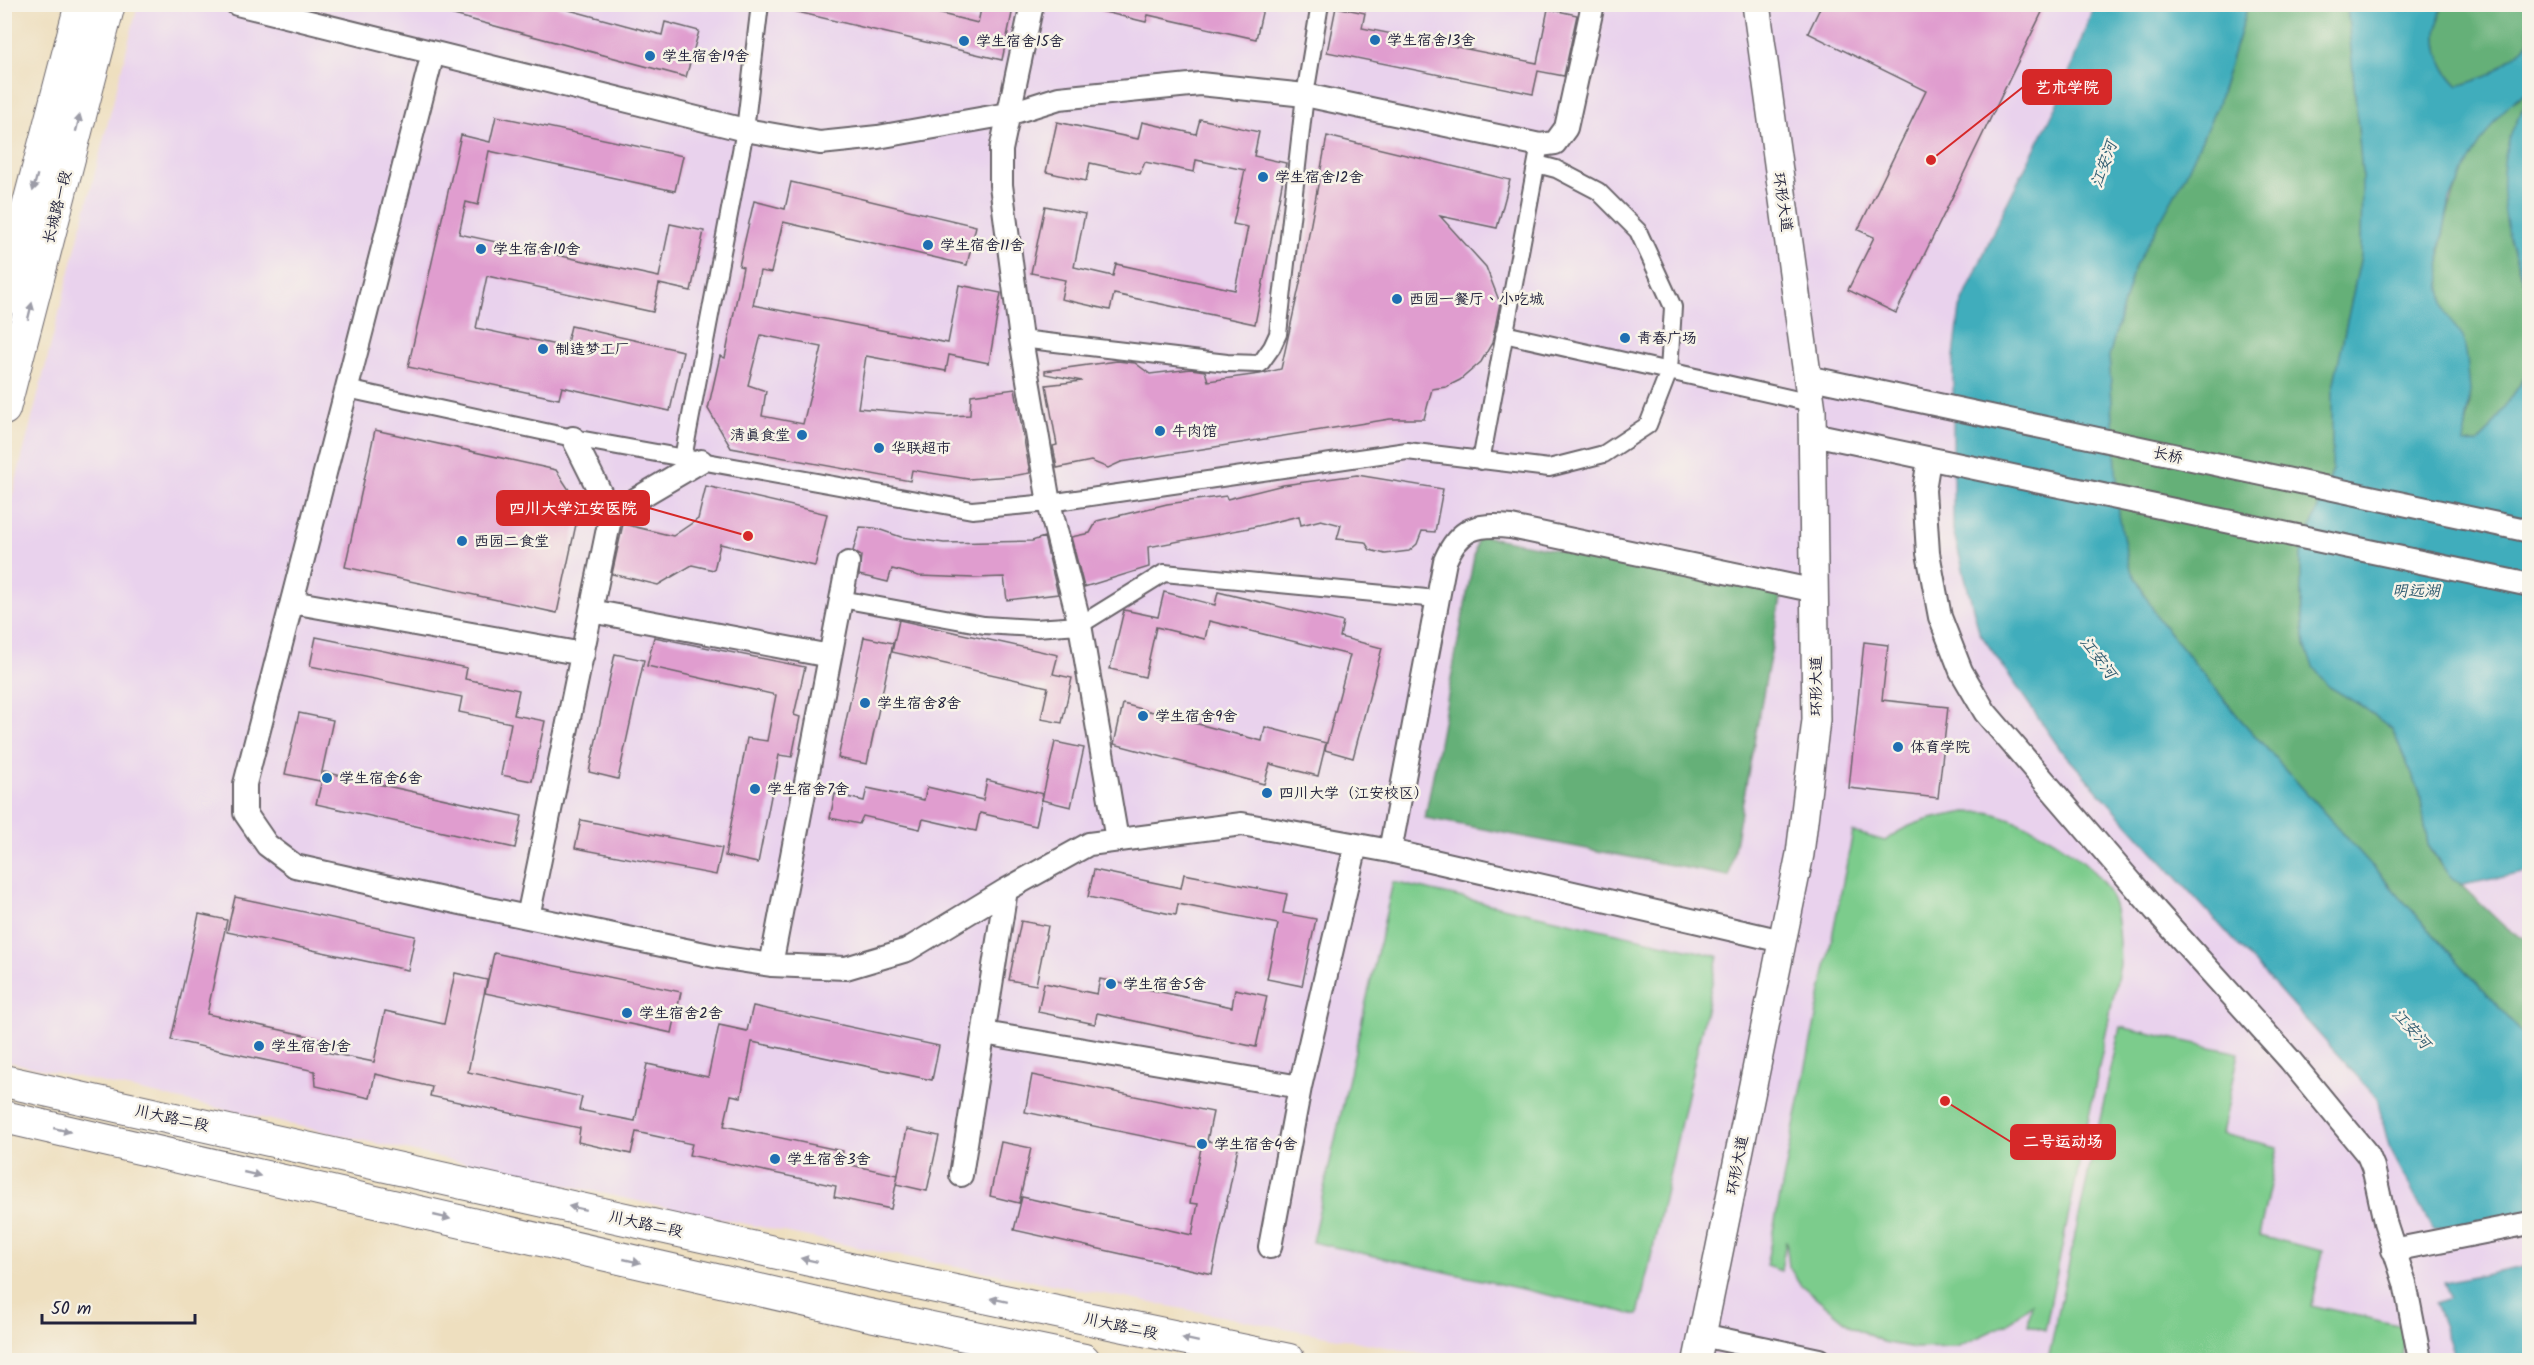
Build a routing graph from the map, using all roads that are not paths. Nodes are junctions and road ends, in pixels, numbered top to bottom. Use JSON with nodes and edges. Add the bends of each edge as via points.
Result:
{"nodes":[{"id":1,"x":81,"y":4,"type":"edge"},
{"id":2,"x":109,"y":4,"type":"edge"},
{"id":3,"x":237,"y":4,"type":"edge"},
{"id":4,"x":760,"y":4,"type":"edge"},
{"id":5,"x":1032,"y":4,"type":"edge"},
{"id":6,"x":1320,"y":4,"type":"edge"},
{"id":7,"x":1593,"y":4,"type":"edge"},
{"id":8,"x":1756,"y":4,"type":"edge"},
{"id":9,"x":306,"y":13,"type":"edge"},
{"id":10,"x":433,"y":53,"type":"junction"},
{"id":11,"x":1305,"y":95,"type":"junction"},
{"id":12,"x":1008,"y":114,"type":"junction"},
{"id":13,"x":745,"y":130,"type":"junction"},
{"id":14,"x":1538,"y":154,"type":"junction"},
{"id":15,"x":4,"y":299,"type":"edge"},
{"id":16,"x":1504,"y":334,"type":"junction"},
{"id":17,"x":1021,"y":339,"type":"junction"},
{"id":18,"x":1669,"y":371,"type":"junction"},
{"id":19,"x":346,"y":389,"type":"junction"},
{"id":20,"x":1809,"y":390,"type":"junction"},
{"id":21,"x":4,"y":409,"type":"edge"},
{"id":22,"x":1813,"y":434,"type":"junction"},
{"id":23,"x":573,"y":438,"type":"junction"},
{"id":24,"x":1929,"y":459,"type":"junction"},
{"id":25,"x":692,"y":460,"type":"junction"},
{"id":26,"x":1481,"y":460,"type":"junction"},
{"id":27,"x":1049,"y":503,"type":"junction"},
{"id":28,"x":611,"y":514,"type":"junction"},
{"id":29,"x":2529,"y":531,"type":"edge"},
{"id":30,"x":848,"y":563,"type":"dead end"},
{"id":31,"x":2529,"y":585,"type":"edge"},
{"id":32,"x":1816,"y":591,"type":"junction"},
{"id":33,"x":841,"y":599,"type":"junction"},
{"id":34,"x":1437,"y":599,"type":"junction"},
{"id":35,"x":292,"y":602,"type":"junction"},
{"id":36,"x":591,"y":611,"type":"junction"},
{"id":37,"x":1080,"y":625,"type":"junction"},
{"id":38,"x":583,"y":654,"type":"junction"},
{"id":39,"x":830,"y":656,"type":"junction"},
{"id":40,"x":1117,"y":840,"type":"junction"},
{"id":41,"x":1356,"y":845,"type":"junction"},
{"id":42,"x":1390,"y":851,"type":"junction"},
{"id":43,"x":1006,"y":890,"type":"junction"},
{"id":44,"x":528,"y":917,"type":"junction"},
{"id":45,"x":1782,"y":941,"type":"junction"},
{"id":46,"x":771,"y":965,"type":"junction"},
{"id":47,"x":984,"y":1033,"type":"junction"},
{"id":48,"x":4,"y":1081,"type":"edge"},
{"id":49,"x":1300,"y":1087,"type":"junction"},
{"id":50,"x":4,"y":1117,"type":"edge"},
{"id":51,"x":961,"y":1175,"type":"dead end"},
{"id":52,"x":2529,"y":1223,"type":"edge"},
{"id":53,"x":1270,"y":1247,"type":"dead end"},
{"id":54,"x":2393,"y":1250,"type":"junction"},
{"id":55,"x":1700,"y":1348,"type":"edge"},
{"id":56,"x":1084,"y":1360,"type":"edge"},
{"id":57,"x":1289,"y":1360,"type":"edge"},
{"id":58,"x":1819,"y":1360,"type":"edge"},
{"id":59,"x":2420,"y":1360,"type":"edge"}],
"edges":[{"from":1,"to":15,"type":"main road","name":"长城路一段","one_way":true},
{"from":21,"to":2,"type":"main road","name":"长城路一段","one_way":true},
{"from":3,"to":9,"type":"street"},
{"from":4,"to":13,"type":"street"},
{"from":5,"to":12,"type":"street"},
{"from":6,"to":11,"type":"street"},
{"from":7,"to":14,"type":"street","via":[[1566,128],[1555,143]]},
{"from":8,"to":20,"type":"street","name":"环形大道"},
{"from":9,"to":10,"type":"street"},
{"from":10,"to":13,"type":"street"},
{"from":10,"to":19,"type":"street"},
{"from":11,"to":12,"type":"street","via":[[1200,84],[1059,98]]},
{"from":11,"to":14,"type":"street"},
{"from":11,"to":17,"type":"street","via":[[1278,334],[1260,364]]},
{"from":12,"to":13,"type":"street","via":[[820,143]]},
{"from":12,"to":17,"type":"street","via":[[1001,150],[1001,185]]},
{"from":13,"to":25,"type":"street"},
{"from":14,"to":16,"type":"street"},
{"from":14,"to":18,"type":"street","via":[[1556,170],[1599,191],[1638,231],[1673,307]]},
{"from":16,"to":18,"type":"street"},
{"from":16,"to":26,"type":"street"},
{"from":17,"to":27,"type":"street"},
{"from":18,"to":20,"type":"street"},
{"from":18,"to":26,"type":"street","via":[[1648,424],[1604,454],[1549,468]]},
{"from":19,"to":23,"type":"street"},
{"from":19,"to":35,"type":"street"},
{"from":20,"to":22,"type":"street","name":"环形大道"},
{"from":20,"to":29,"type":"street","name":"长桥","via":[[1952,408]]},
{"from":22,"to":24,"type":"street"},
{"from":22,"to":32,"type":"street","name":"环形大道"},
{"from":23,"to":25,"type":"street"},
{"from":23,"to":28,"type":"street"},
{"from":24,"to":31,"type":"street"},
{"from":24,"to":54,"type":"street","via":[[1924,490],[1928,553],[1940,617],[1960,671],[1999,729],[2290,1060],[2368,1155]]},
{"from":25,"to":27,"type":"street","via":[[972,510]]},
{"from":25,"to":28,"type":"street"},
{"from":26,"to":27,"type":"street","via":[[1407,451]]},
{"from":27,"to":37,"type":"street"},
{"from":28,"to":36,"type":"street"},
{"from":30,"to":33,"type":"street"},
{"from":32,"to":34,"type":"street","via":[[1491,525],[1469,529],[1451,546]]},
{"from":32,"to":45,"type":"street","name":"环形大道","via":[[1816,720],[1800,855]]},
{"from":33,"to":37,"type":"street","via":[[984,625]]},
{"from":33,"to":39,"type":"street"},
{"from":34,"to":37,"type":"street","via":[[1164,573]]},
{"from":34,"to":42,"type":"street"},
{"from":35,"to":38,"type":"street"},
{"from":35,"to":44,"type":"street","via":[[245,784],[245,813],[267,845],[295,866]]},
{"from":36,"to":38,"type":"street"},
{"from":36,"to":39,"type":"street"},
{"from":37,"to":40,"type":"street"},
{"from":38,"to":44,"type":"street"},
{"from":39,"to":46,"type":"street"},
{"from":40,"to":41,"type":"street","via":[[1242,824]]},
{"from":40,"to":43,"type":"street","via":[[1089,844]]},
{"from":41,"to":42,"type":"street"},
{"from":41,"to":49,"type":"street"},
{"from":42,"to":45,"type":"street"},
{"from":43,"to":46,"type":"street","via":[[907,950],[846,968]]},
{"from":43,"to":47,"type":"street"},
{"from":44,"to":46,"type":"street"},
{"from":45,"to":55,"type":"street","name":"环形大道"},
{"from":47,"to":49,"type":"street"},
{"from":47,"to":51,"type":"street"},
{"from":57,"to":48,"type":"main road","name":"川大路二段","one_way":true,"via":[[868,1273]]},
{"from":49,"to":53,"type":"street"},
{"from":50,"to":56,"type":"main road","one_way":true,"via":[[860,1314]]},
{"from":52,"to":54,"type":"street"},
{"from":54,"to":59,"type":"street","via":[[2405,1283]]},
{"from":55,"to":58,"type":"street"}]}
